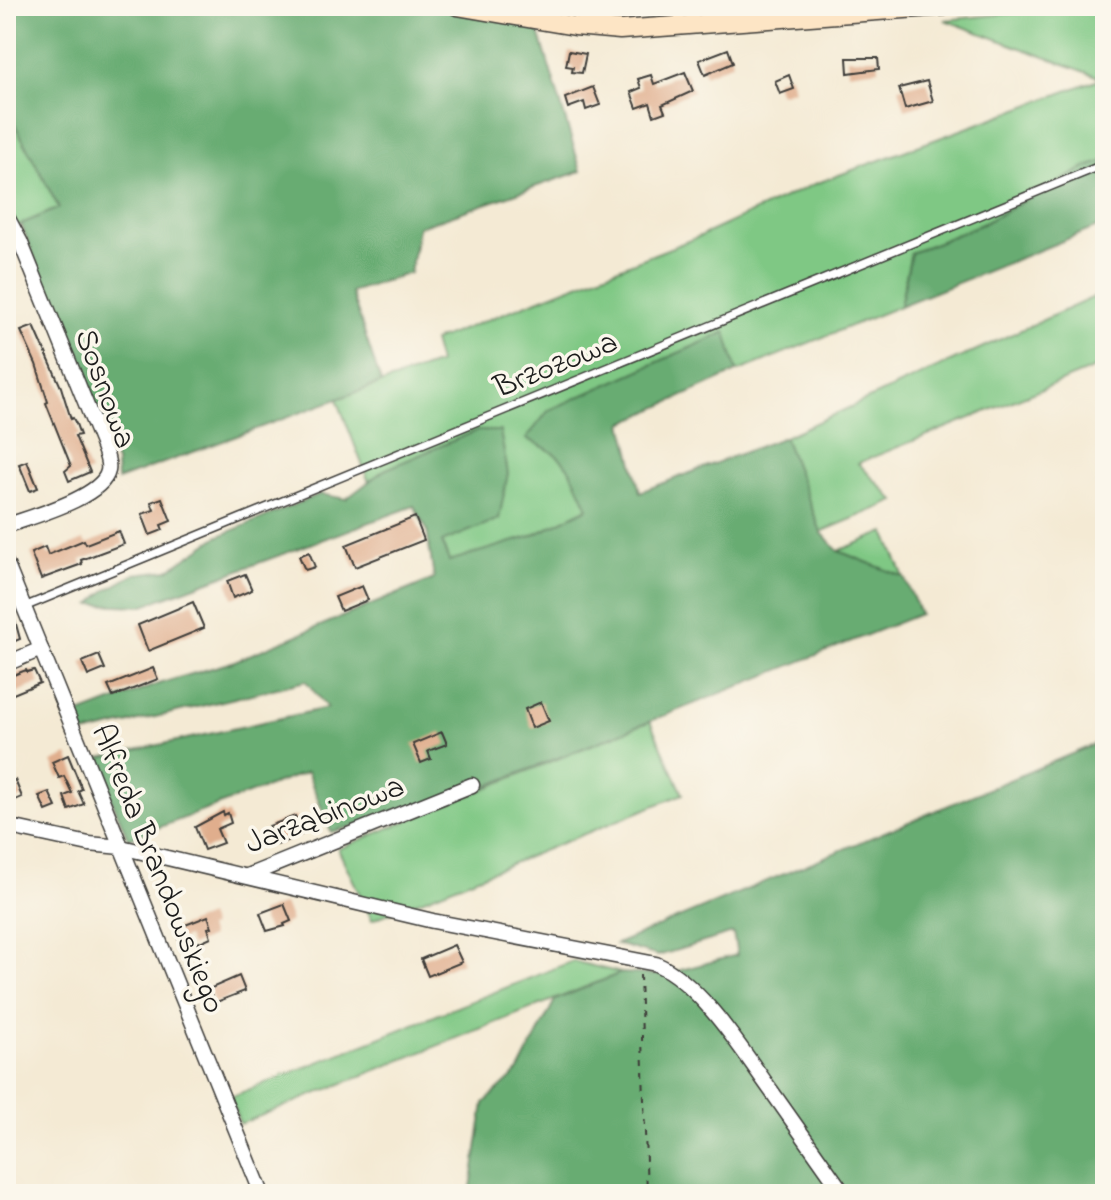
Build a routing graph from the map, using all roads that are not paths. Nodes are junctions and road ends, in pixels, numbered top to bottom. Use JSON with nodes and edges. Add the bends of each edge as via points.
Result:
{"nodes":[{"id":1,"x":457,"y":6,"type":"edge"},
{"id":2,"x":945,"y":6,"type":"edge"},
{"id":3,"x":6,"y":117,"type":"edge"},
{"id":4,"x":6,"y":145,"type":"edge"},
{"id":5,"x":1105,"y":164,"type":"edge"},
{"id":6,"x":6,"y":215,"type":"edge"},
{"id":7,"x":6,"y":526,"type":"edge"},
{"id":8,"x":6,"y":563,"type":"edge"},
{"id":9,"x":24,"y":607,"type":"junction"},
{"id":10,"x":41,"y":649,"type":"junction"},
{"id":11,"x":6,"y":664,"type":"edge"},
{"id":12,"x":472,"y":785,"type":"dead end"},
{"id":13,"x":6,"y":826,"type":"edge"},
{"id":14,"x":121,"y":847,"type":"junction"},
{"id":15,"x":246,"y":876,"type":"junction"},
{"id":16,"x":262,"y":1194,"type":"edge"},
{"id":17,"x":844,"y":1194,"type":"edge"}],
"edges":[{"from":1,"to":2,"type":"street","via":[[620,30]]},
{"from":3,"to":4,"type":"street"},
{"from":5,"to":9,"type":"lane","name":"Brzozowa"},
{"from":6,"to":7,"type":"street","name":"Sosnowa","via":[[101,441],[108,472],[88,494]]},
{"from":8,"to":9,"type":"street","name":"Alfreda Brandowskiego"},
{"from":9,"to":10,"type":"street","name":"Alfreda Brandowskiego"},
{"from":10,"to":11,"type":"street"},
{"from":10,"to":14,"type":"street","name":"Alfreda Brandowskiego"},
{"from":12,"to":15,"type":"street","name":"Jarząbinowa"},
{"from":13,"to":14,"type":"street","name":"Jarząbinowa"},
{"from":14,"to":15,"type":"street","name":"Jarząbinowa"},
{"from":14,"to":16,"type":"street","name":"Alfreda Brandowskiego"},
{"from":15,"to":17,"type":"street","via":[[433,921],[640,959],[671,970],[744,1054]]}]}
